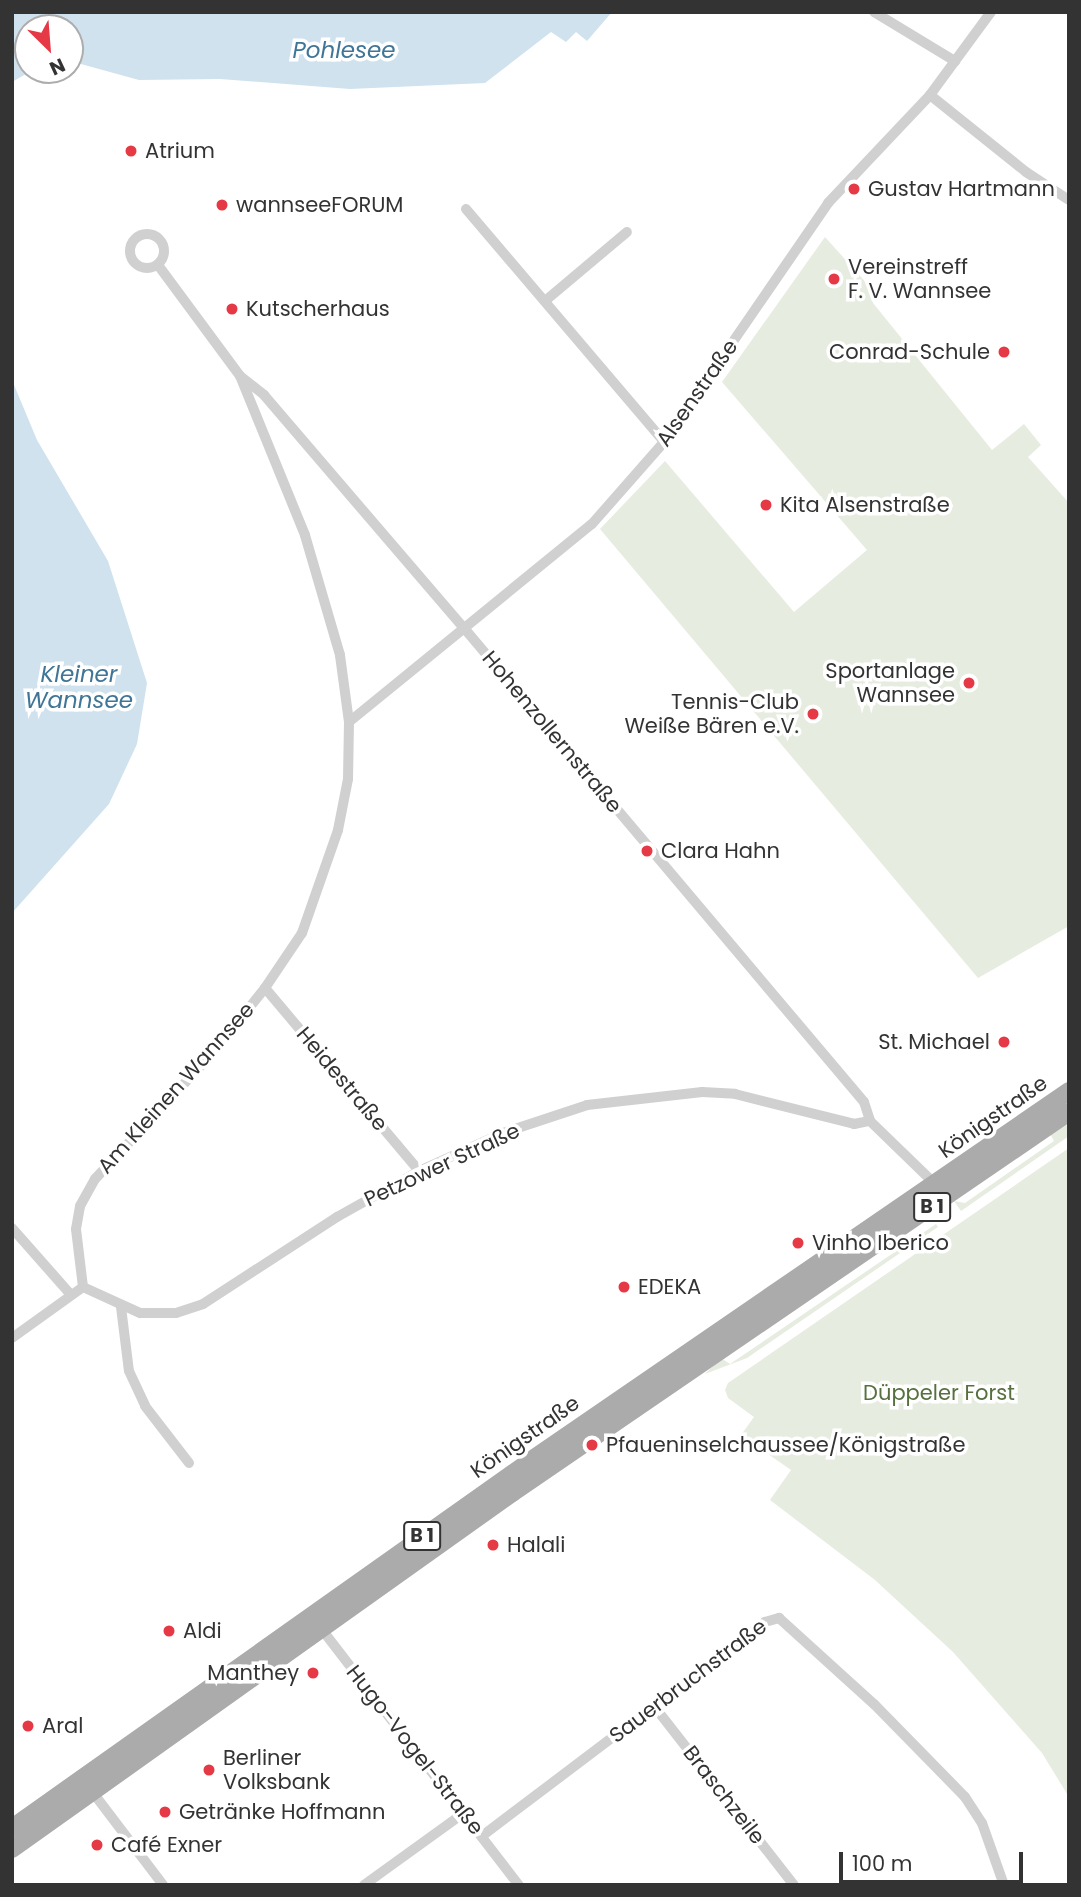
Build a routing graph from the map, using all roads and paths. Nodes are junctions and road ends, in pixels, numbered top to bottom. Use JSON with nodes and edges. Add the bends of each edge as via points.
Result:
{"nodes":[{"id":1,"x":874,"y":12,"type":"edge"},
{"id":2,"x":991,"y":12,"type":"edge"},
{"id":3,"x":955,"y":61,"type":"junction"},
{"id":4,"x":930,"y":95,"type":"junction"},
{"id":5,"x":1069,"y":200,"type":"edge"},
{"id":6,"x":466,"y":209,"type":"dead end"},
{"id":7,"x":626,"y":232,"type":"dead end"},
{"id":8,"x":158,"y":265,"type":"dead end"},
{"id":9,"x":545,"y":301,"type":"junction"},
{"id":10,"x":240,"y":376,"type":"junction"},
{"id":11,"x":664,"y":442,"type":"junction"},
{"id":12,"x":464,"y":628,"type":"junction"},
{"id":13,"x":349,"y":722,"type":"junction"},
{"id":14,"x":265,"y":988,"type":"junction"},
{"id":15,"x":1069,"y":1091,"type":"edge"},
{"id":16,"x":1069,"y":1112,"type":"edge"},
{"id":17,"x":870,"y":1121,"type":"junction"},
{"id":18,"x":419,"y":1171,"type":"junction"},
{"id":19,"x":941,"y":1191,"type":"junction"},
{"id":20,"x":12,"y":1228,"type":"edge"},
{"id":21,"x":83,"y":1287,"type":"junction"},
{"id":22,"x":71,"y":1295,"type":"junction"},
{"id":23,"x":121,"y":1307,"type":"junction"},
{"id":24,"x":12,"y":1338,"type":"edge"},
{"id":25,"x":189,"y":1463,"type":"dead end"},
{"id":26,"x":316,"y":1621,"type":"junction"},
{"id":27,"x":653,"y":1706,"type":"junction"},
{"id":28,"x":87,"y":1785,"type":"junction"},
{"id":29,"x":464,"y":1814,"type":"junction"},
{"id":30,"x":12,"y":1828,"type":"edge"},
{"id":31,"x":482,"y":1836,"type":"junction"},
{"id":32,"x":12,"y":1849,"type":"edge"},
{"id":33,"x":163,"y":1885,"type":"edge"},
{"id":34,"x":364,"y":1885,"type":"edge"},
{"id":35,"x":519,"y":1885,"type":"edge"},
{"id":36,"x":794,"y":1885,"type":"edge"},
{"id":37,"x":1004,"y":1885,"type":"edge"}],
"edges":[{"from":1,"to":3,"type":"street"},
{"from":2,"to":3,"type":"street","name":"Alsenstraße"},
{"from":3,"to":4,"type":"street","name":"Alsenstraße"},
{"from":4,"to":5,"type":"street"},
{"from":4,"to":11,"type":"street","name":"Alsenstraße","via":[[828,204]]},
{"from":6,"to":9,"type":"street"},
{"from":7,"to":9,"type":"street"},
{"from":8,"to":10,"type":"street","name":"Hohenzollernstraße"},
{"from":9,"to":11,"type":"street"},
{"from":10,"to":12,"type":"street","name":"Hohenzollernstraße","via":[[264,395]]},
{"from":10,"to":13,"type":"street","name":"Am Kleinen Wannsee","via":[[324,590]]},
{"from":11,"to":12,"type":"street","name":"Alsenstraße","via":[[592,524]]},
{"from":12,"to":13,"type":"street","name":"Alsenstraße"},
{"from":12,"to":17,"type":"street","name":"Hohenzollernstraße","via":[[864,1102]]},
{"from":13,"to":14,"type":"street","name":"Am Kleinen Wannsee","via":[[348,779],[323,884],[302,933]]},
{"from":14,"to":18,"type":"street","name":"Heidestraße"},
{"from":14,"to":21,"type":"street","name":"Am Kleinen Wannsee","via":[[213,1053],[95,1178],[80,1206],[76,1229]]},
{"from":15,"to":19,"type":"main road","name":"Königstraße","number":"B 1"},
{"from":16,"to":19,"type":"main road","name":"Königstraße","number":"B 1"},
{"from":17,"to":18,"type":"street","name":"Petzower Straße","via":[[854,1124],[735,1094],[670,1093],[587,1105]]},
{"from":17,"to":19,"type":"street","name":"Hohenzollernstraße"},
{"from":18,"to":23,"type":"street","name":"Petzower Straße","via":[[337,1217],[202,1304],[157,1315]]},
{"from":19,"to":26,"type":"main road","name":"Königstraße","number":"B 1"},
{"from":20,"to":22,"type":"street"},
{"from":21,"to":22,"type":"street"},
{"from":21,"to":23,"type":"street","name":"Petzower Straße"},
{"from":22,"to":24,"type":"street"},
{"from":23,"to":25,"type":"street","via":[[129,1371],[145,1406]]},
{"from":26,"to":28,"type":"main road","name":"Königstraße","number":"B 1"},
{"from":26,"to":29,"type":"street","name":"Hugo-Vogel-Straße"},
{"from":27,"to":31,"type":"street","name":"Sauerbruchstraße"},
{"from":27,"to":36,"type":"street","name":"Braschzeile"},
{"from":27,"to":37,"type":"street","name":"Sauerbruchstraße","via":[[765,1622],[779,1618],[874,1704],[965,1797],[982,1823]]},
{"from":28,"to":30,"type":"main road","name":"Königstraße","number":"B 1"},
{"from":28,"to":32,"type":"main road","name":"Königstraße","number":"B 1"},
{"from":28,"to":33,"type":"street"},
{"from":29,"to":31,"type":"street","name":"Hugo-Vogel-Straße"},
{"from":29,"to":34,"type":"street"},
{"from":31,"to":35,"type":"street","name":"Hugo-Vogel-Straße"}]}
